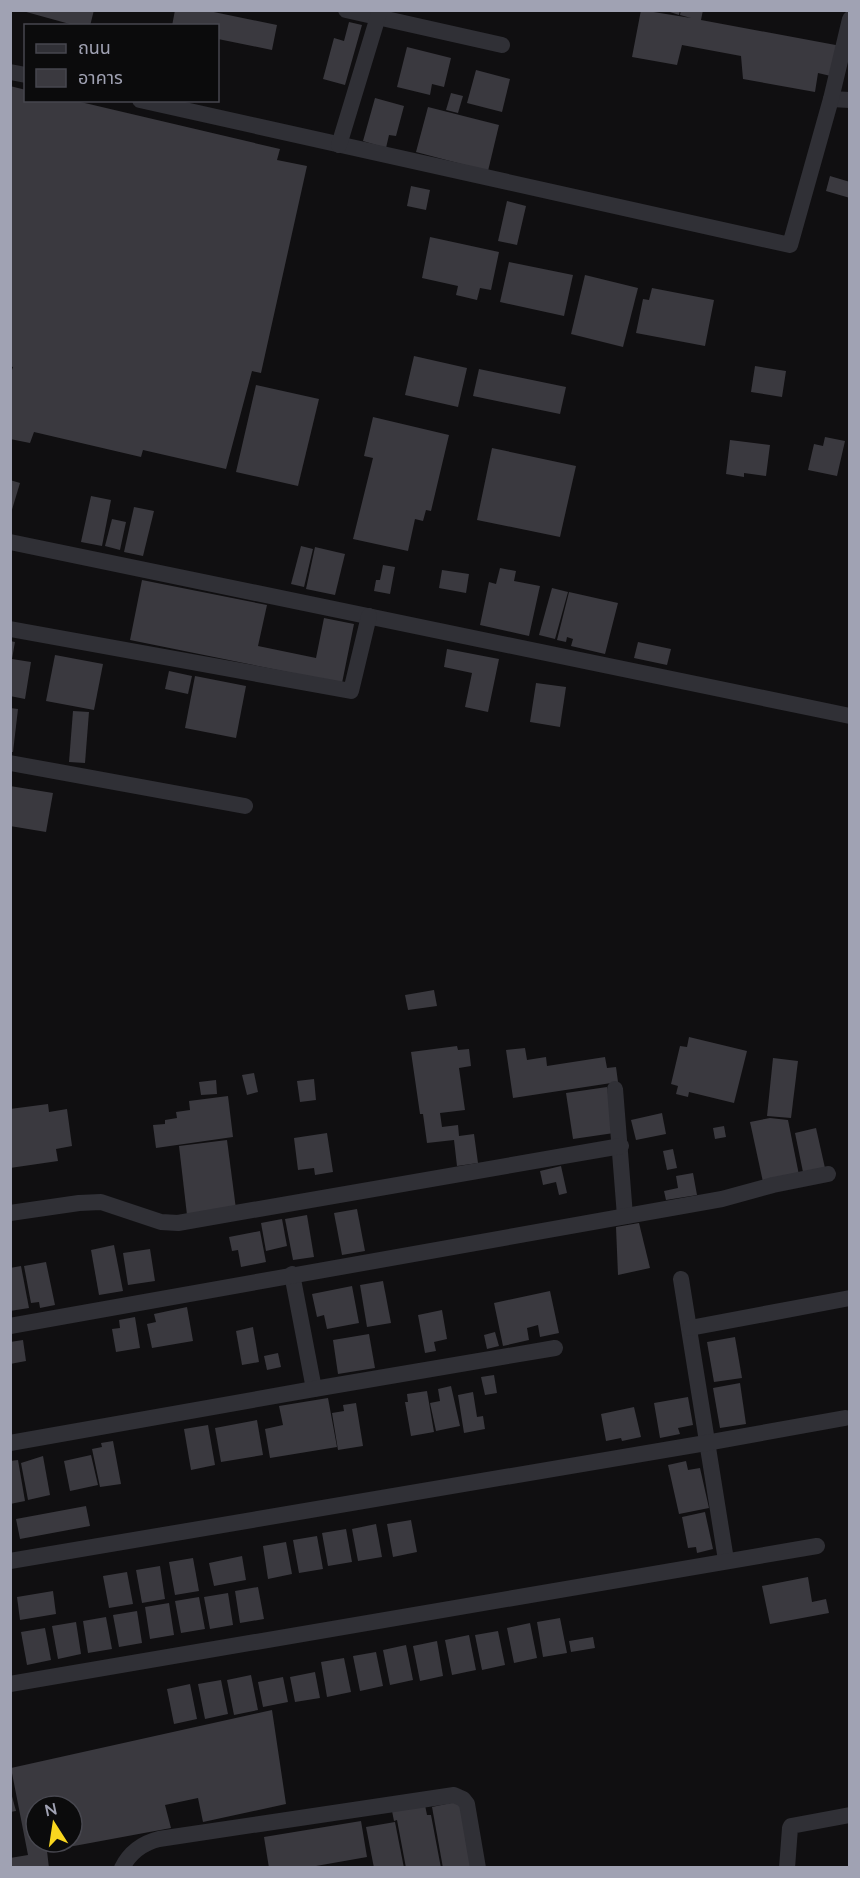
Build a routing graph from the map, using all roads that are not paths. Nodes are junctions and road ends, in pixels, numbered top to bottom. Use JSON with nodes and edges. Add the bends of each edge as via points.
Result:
{"nodes":[{"id":1,"x":346,"y":10,"type":"edge"},
{"id":2,"x":380,"y":14,"type":"edge"},
{"id":3,"x":849,"y":20,"type":"edge"},
{"id":4,"x":502,"y":45,"type":"dead end"},
{"id":5,"x":831,"y":99,"type":"junction"},
{"id":6,"x":849,"y":100,"type":"edge"},
{"id":7,"x":149,"y":102,"type":"edge"},
{"id":8,"x":339,"y":145,"type":"junction"},
{"id":9,"x":10,"y":542,"type":"edge"},
{"id":10,"x":369,"y":616,"type":"junction"},
{"id":11,"x":10,"y":629,"type":"edge"},
{"id":12,"x":849,"y":716,"type":"edge"},
{"id":13,"x":10,"y":763,"type":"edge"},
{"id":14,"x":245,"y":806,"type":"dead end"},
{"id":15,"x":615,"y":1089,"type":"dead end"},
{"id":16,"x":621,"y":1146,"type":"junction"},
{"id":17,"x":828,"y":1174,"type":"dead end"},
{"id":18,"x":10,"y":1213,"type":"edge"},
{"id":19,"x":625,"y":1216,"type":"junction"},
{"id":20,"x":292,"y":1274,"type":"junction"},
{"id":21,"x":681,"y":1279,"type":"dead end"},
{"id":22,"x":849,"y":1298,"type":"edge"},
{"id":23,"x":10,"y":1326,"type":"edge"},
{"id":24,"x":690,"y":1328,"type":"junction"},
{"id":25,"x":555,"y":1348,"type":"dead end"},
{"id":26,"x":314,"y":1389,"type":"junction"},
{"id":27,"x":845,"y":1418,"type":"dead end"},
{"id":28,"x":10,"y":1443,"type":"edge"},
{"id":29,"x":706,"y":1443,"type":"junction"},
{"id":30,"x":817,"y":1546,"type":"dead end"},
{"id":31,"x":726,"y":1560,"type":"junction"},
{"id":32,"x":10,"y":1561,"type":"edge"},
{"id":33,"x":10,"y":1684,"type":"edge"},
{"id":34,"x":849,"y":1815,"type":"edge"},
{"id":35,"x":122,"y":1868,"type":"edge"},
{"id":36,"x":478,"y":1868,"type":"edge"},
{"id":37,"x":787,"y":1868,"type":"edge"}],
"edges":[{"from":1,"to":2,"type":"street"},
{"from":2,"to":4,"type":"street"},
{"from":2,"to":8,"type":"street"},
{"from":3,"to":5,"type":"street"},
{"from":5,"to":6,"type":"street"},
{"from":5,"to":8,"type":"street","via":[[790,245]]},
{"from":7,"to":8,"type":"street"},
{"from":9,"to":10,"type":"street"},
{"from":10,"to":11,"type":"street","via":[[351,691]]},
{"from":10,"to":12,"type":"street"},
{"from":13,"to":14,"type":"street"},
{"from":15,"to":16,"type":"street"},
{"from":16,"to":18,"type":"street","via":[[178,1223],[161,1222],[101,1202]]},
{"from":16,"to":19,"type":"street"},
{"from":17,"to":19,"type":"street","via":[[722,1199]]},
{"from":19,"to":20,"type":"street"},
{"from":20,"to":23,"type":"street"},
{"from":20,"to":26,"type":"street"},
{"from":21,"to":24,"type":"street"},
{"from":22,"to":24,"type":"street"},
{"from":24,"to":29,"type":"street"},
{"from":25,"to":26,"type":"street"},
{"from":26,"to":28,"type":"street"},
{"from":27,"to":29,"type":"street"},
{"from":29,"to":31,"type":"street"},
{"from":29,"to":32,"type":"street"},
{"from":30,"to":31,"type":"street"},
{"from":31,"to":33,"type":"street"},
{"from":34,"to":37,"type":"street","via":[[792,1826]]},
{"from":35,"to":36,"type":"street","via":[[134,1851],[159,1839],[454,1795],[466,1804]]}]}
